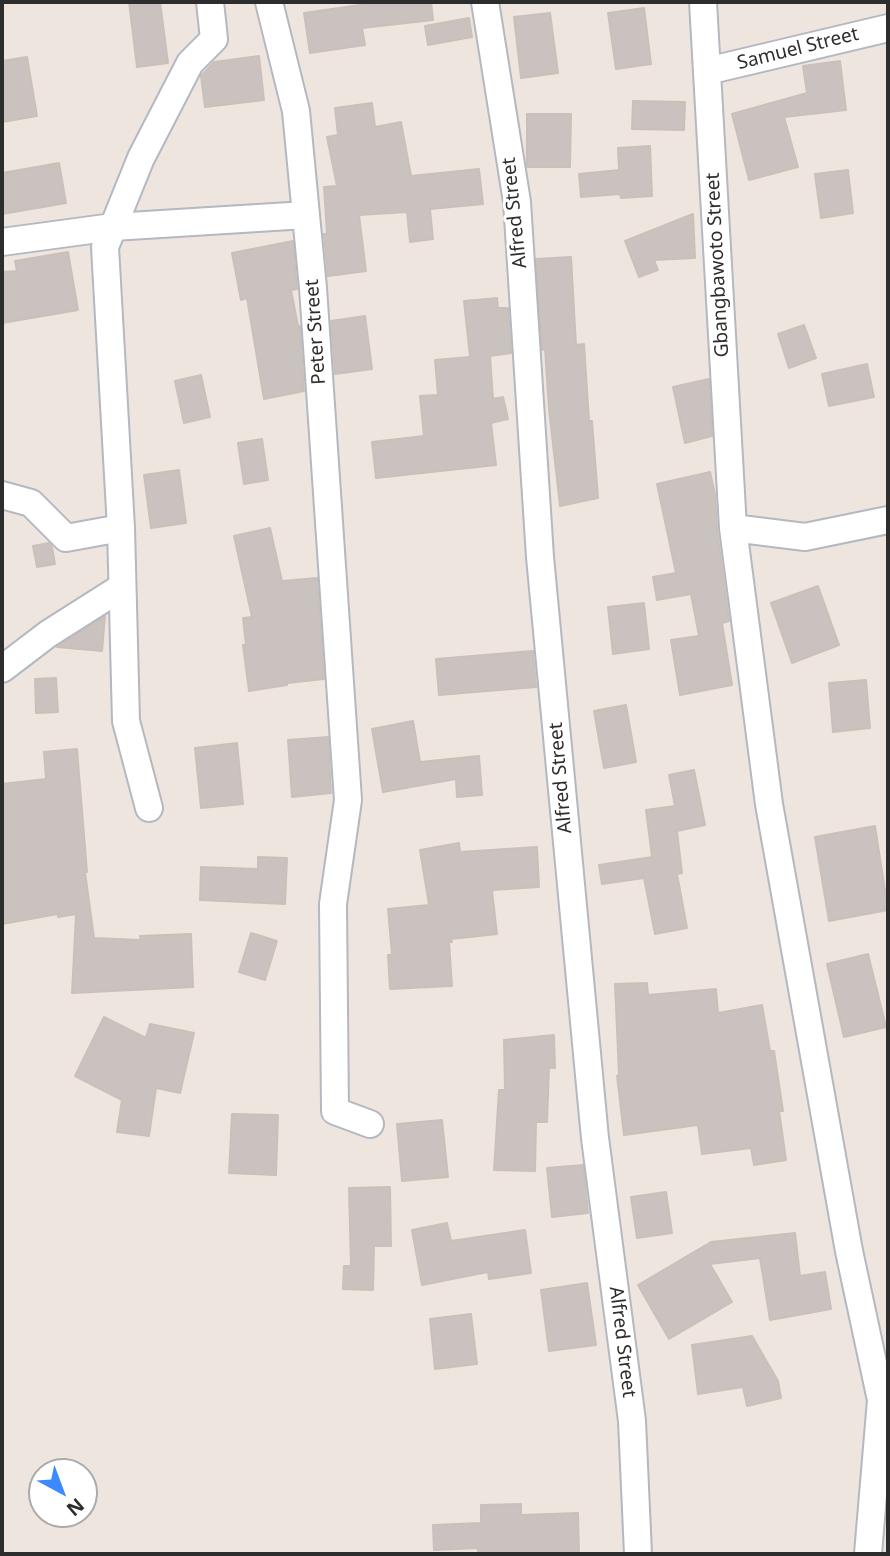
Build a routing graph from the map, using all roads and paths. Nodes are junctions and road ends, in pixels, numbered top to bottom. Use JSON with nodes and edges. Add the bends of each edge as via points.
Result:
{"nodes":[{"id":1,"x":210,"y":2,"type":"edge"},
{"id":2,"x":268,"y":2,"type":"edge"},
{"id":3,"x":485,"y":2,"type":"edge"},
{"id":4,"x":703,"y":2,"type":"edge"},
{"id":5,"x":888,"y":28,"type":"edge"},
{"id":6,"x":707,"y":71,"type":"junction"},
{"id":7,"x":306,"y":215,"type":"junction"},
{"id":8,"x":113,"y":227,"type":"junction"},
{"id":9,"x":2,"y":242,"type":"edge"},
{"id":10,"x":2,"y":495,"type":"edge"},
{"id":11,"x":888,"y":520,"type":"edge"},
{"id":12,"x":121,"y":528,"type":"junction"},
{"id":13,"x":733,"y":528,"type":"junction"},
{"id":14,"x":122,"y":587,"type":"junction"},
{"id":15,"x":2,"y":669,"type":"edge"},
{"id":16,"x":149,"y":808,"type":"dead end"},
{"id":17,"x":370,"y":1124,"type":"dead end"},
{"id":18,"x":638,"y":1554,"type":"edge"},
{"id":19,"x":868,"y":1554,"type":"edge"}],
"edges":[{"from":1,"to":8,"type":"street","via":[[214,39],[190,63],[141,158]]},
{"from":2,"to":7,"type":"street","name":"Peter Street","via":[[296,111]]},
{"from":3,"to":18,"type":"street","name":"Alfred Street","via":[[517,202],[540,556],[596,1139],[632,1421]]},
{"from":4,"to":6,"type":"street","name":"Gbangbawoto Street"},
{"from":5,"to":6,"type":"street","name":"Samuel Street"},
{"from":6,"to":13,"type":"street","name":"Gbangbawoto Street"},
{"from":7,"to":8,"type":"street"},
{"from":7,"to":17,"type":"street","name":"Peter Street","via":[[348,800],[333,904],[335,1111]]},
{"from":8,"to":9,"type":"street"},
{"from":8,"to":12,"type":"street","via":[[105,247]]},
{"from":10,"to":12,"type":"street","via":[[31,503],[66,538]]},
{"from":11,"to":13,"type":"street","via":[[805,537]]},
{"from":12,"to":14,"type":"street"},
{"from":13,"to":19,"type":"street","name":"Gbangbawoto Street","via":[[769,804],[849,1251],[881,1400]]},
{"from":14,"to":15,"type":"street"},
{"from":14,"to":16,"type":"street","via":[[126,721]]}]}
